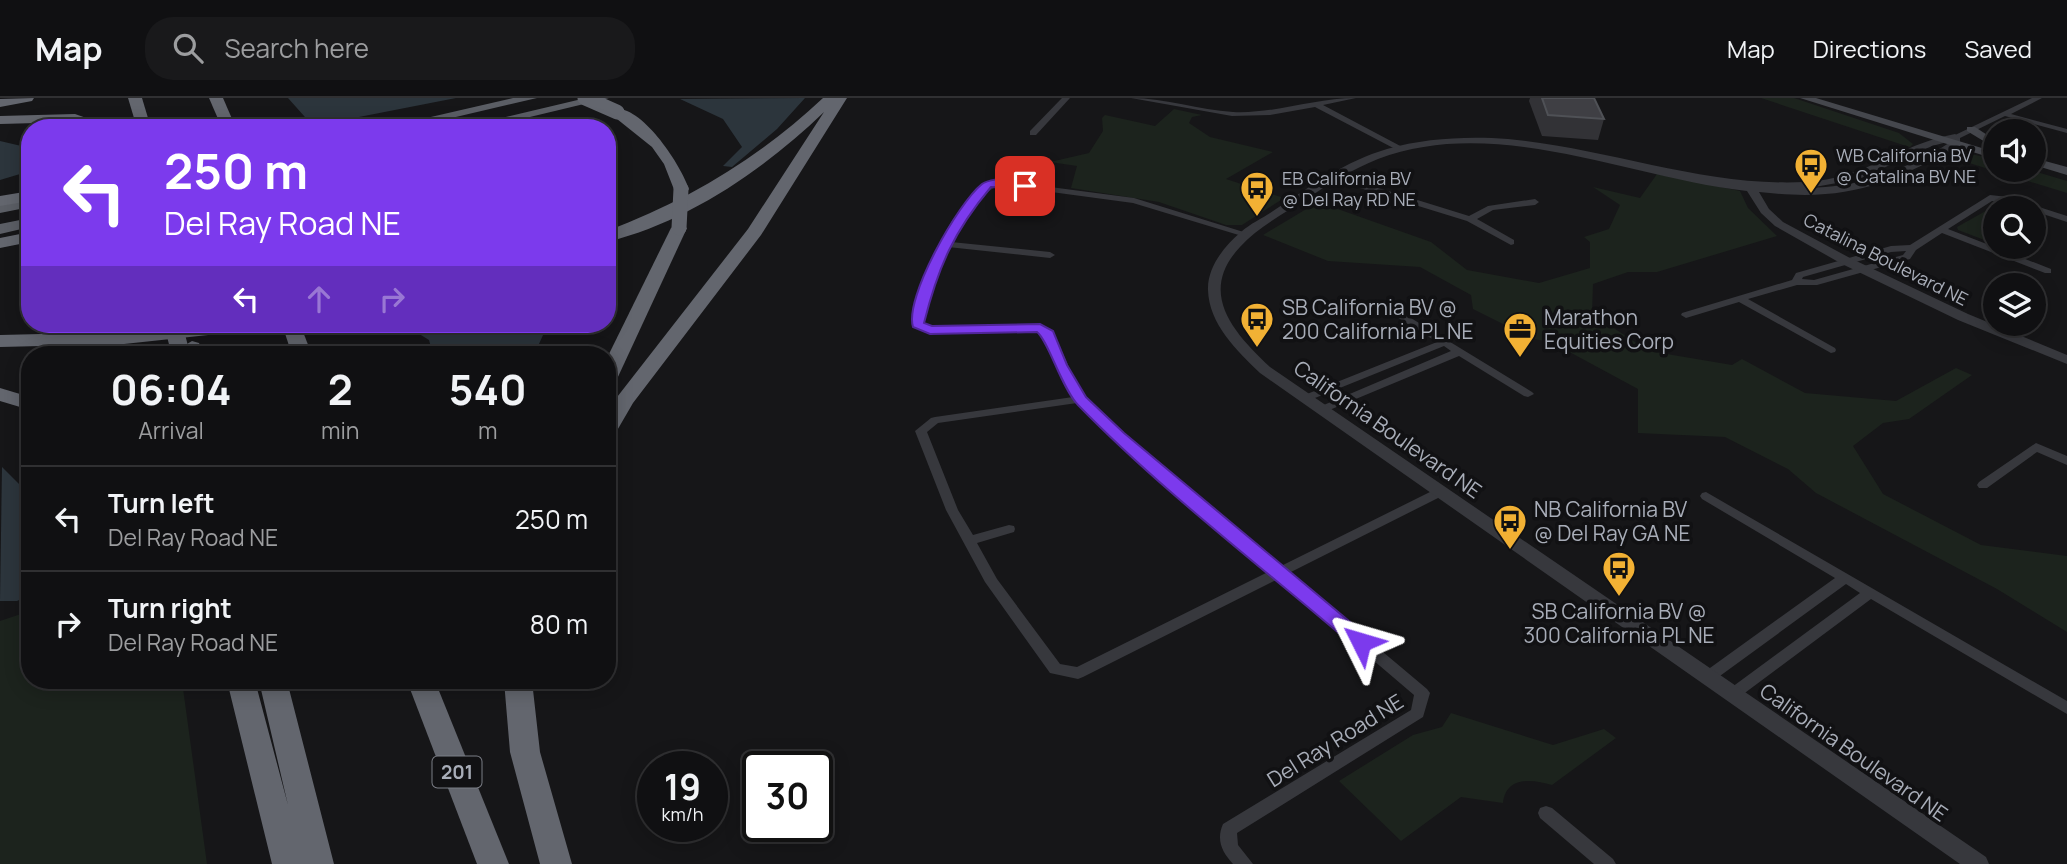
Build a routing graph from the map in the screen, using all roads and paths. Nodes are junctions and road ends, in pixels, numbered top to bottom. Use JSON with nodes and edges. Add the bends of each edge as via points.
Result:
{"nodes":[{"id":1,"x":27,"y":98,"type":"edge"},
{"id":2,"x":135,"y":98,"type":"edge"},
{"id":3,"x":205,"y":98,"type":"edge"},
{"id":4,"x":216,"y":98,"type":"edge"},
{"id":5,"x":531,"y":98,"type":"edge"},
{"id":6,"x":585,"y":98,"type":"edge"},
{"id":7,"x":603,"y":98,"type":"edge"},
{"id":8,"x":831,"y":98,"type":"edge"},
{"id":9,"x":839,"y":98,"type":"edge"},
{"id":10,"x":1066,"y":98,"type":"edge"},
{"id":11,"x":1135,"y":98,"type":"edge"},
{"id":12,"x":1352,"y":98,"type":"edge"},
{"id":13,"x":1805,"y":98,"type":"edge"},
{"id":14,"x":1824,"y":98,"type":"edge"},
{"id":15,"x":2038,"y":98,"type":"edge"},
{"id":16,"x":0,"y":103,"type":"edge"},
{"id":17,"x":1315,"y":104,"type":"junction"},
{"id":18,"x":1303,"y":106,"type":"junction"},
{"id":19,"x":1857,"y":114,"type":"junction"},
{"id":20,"x":2004,"y":114,"type":"junction"},
{"id":21,"x":21,"y":119,"type":"edge"},
{"id":22,"x":38,"y":119,"type":"edge"},
{"id":23,"x":78,"y":119,"type":"edge"},
{"id":24,"x":141,"y":119,"type":"edge"},
{"id":25,"x":213,"y":119,"type":"edge"},
{"id":26,"x":225,"y":119,"type":"edge"},
{"id":27,"x":432,"y":119,"type":"edge"},
{"id":28,"x":506,"y":119,"type":"edge"},
{"id":29,"x":0,"y":120,"type":"edge"},
{"id":30,"x":1971,"y":130,"type":"junction"},
{"id":31,"x":2067,"y":131,"type":"edge"},
{"id":32,"x":1033,"y":133,"type":"dead end"},
{"id":33,"x":1983,"y":138,"type":"edge"},
{"id":34,"x":1938,"y":139,"type":"junction"},
{"id":35,"x":1956,"y":141,"type":"junction"},
{"id":36,"x":1983,"y":145,"type":"edge"},
{"id":37,"x":1921,"y":146,"type":"junction"},
{"id":38,"x":1396,"y":150,"type":"junction"},
{"id":39,"x":1983,"y":151,"type":"edge"},
{"id":40,"x":2046,"y":165,"type":"edge"},
{"id":41,"x":2067,"y":171,"type":"edge"},
{"id":42,"x":2046,"y":172,"type":"edge"},
{"id":43,"x":1337,"y":178,"type":"junction"},
{"id":44,"x":2067,"y":178,"type":"edge"},
{"id":45,"x":1749,"y":185,"type":"junction"},
{"id":46,"x":681,"y":188,"type":"joint"},
{"id":47,"x":21,"y":198,"type":"edge"},
{"id":48,"x":0,"y":201,"type":"edge"},
{"id":49,"x":1535,"y":202,"type":"dead end"},
{"id":50,"x":21,"y":205,"type":"edge"},
{"id":51,"x":0,"y":209,"type":"edge"},
{"id":52,"x":1470,"y":219,"type":"junction"},
{"id":53,"x":2067,"y":219,"type":"edge"},
{"id":54,"x":21,"y":224,"type":"edge"},
{"id":55,"x":679,"y":228,"type":"joint"},
{"id":56,"x":0,"y":229,"type":"edge"},
{"id":57,"x":1940,"y":229,"type":"junction"},
{"id":58,"x":616,"y":233,"type":"edge"},
{"id":59,"x":1245,"y":234,"type":"junction"},
{"id":60,"x":21,"y":239,"type":"edge"},
{"id":61,"x":1511,"y":242,"type":"dead end"},
{"id":62,"x":0,"y":243,"type":"edge"},
{"id":63,"x":944,"y":244,"type":"junction"},
{"id":64,"x":1912,"y":248,"type":"junction"},
{"id":65,"x":1050,"y":255,"type":"dead end"},
{"id":66,"x":1846,"y":261,"type":"junction"},
{"id":67,"x":1863,"y":270,"type":"junction"},
{"id":68,"x":2048,"y":271,"type":"dead end"},
{"id":69,"x":1796,"y":282,"type":"junction"},
{"id":70,"x":1742,"y":300,"type":"junction"},
{"id":71,"x":1383,"y":304,"type":"dead end"},
{"id":72,"x":1686,"y":315,"type":"dead end"},
{"id":73,"x":171,"y":333,"type":"edge"},
{"id":74,"x":0,"y":341,"type":"edge"},
{"id":75,"x":1443,"y":343,"type":"junction"},
{"id":76,"x":1831,"y":350,"type":"dead end"},
{"id":77,"x":1458,"y":352,"type":"junction"},
{"id":78,"x":616,"y":360,"type":"edge"},
{"id":79,"x":2067,"y":360,"type":"edge"},
{"id":80,"x":0,"y":394,"type":"edge"},
{"id":81,"x":1528,"y":394,"type":"dead end"},
{"id":82,"x":1306,"y":398,"type":"junction"},
{"id":83,"x":1080,"y":399,"type":"junction"},
{"id":84,"x":21,"y":401,"type":"edge"},
{"id":85,"x":1323,"y":409,"type":"junction"},
{"id":86,"x":616,"y":414,"type":"edge"},
{"id":87,"x":2067,"y":461,"type":"edge"},
{"id":88,"x":1983,"y":485,"type":"dead end"},
{"id":89,"x":1440,"y":492,"type":"junction"},
{"id":90,"x":1706,"y":496,"type":"dead end"},
{"id":91,"x":1009,"y":529,"type":"dead end"},
{"id":92,"x":969,"y":541,"type":"junction"},
{"id":93,"x":1281,"y":573,"type":"junction"},
{"id":94,"x":1845,"y":578,"type":"junction"},
{"id":95,"x":1870,"y":593,"type":"junction"},
{"id":96,"x":1708,"y":677,"type":"junction"},
{"id":97,"x":243,"y":689,"type":"edge"},
{"id":98,"x":275,"y":689,"type":"edge"},
{"id":99,"x":424,"y":689,"type":"edge"},
{"id":100,"x":519,"y":689,"type":"edge"},
{"id":101,"x":1733,"y":694,"type":"junction"},
{"id":102,"x":2067,"y":708,"type":"edge"},
{"id":103,"x":1546,"y":813,"type":"dead end"},
{"id":104,"x":288,"y":864,"type":"edge"},
{"id":105,"x":318,"y":864,"type":"edge"},
{"id":106,"x":493,"y":864,"type":"edge"},
{"id":107,"x":556,"y":864,"type":"edge"},
{"id":108,"x":1244,"y":864,"type":"edge"},
{"id":109,"x":1607,"y":864,"type":"edge"},
{"id":110,"x":1978,"y":864,"type":"edge"}],
"edges":[{"from":1,"to":16,"type":"highway"},
{"from":2,"to":24,"type":"highway"},
{"from":3,"to":25,"type":"highway"},
{"from":4,"to":26,"type":"highway"},
{"from":5,"to":27,"type":"highway"},
{"from":6,"to":46,"type":"highway","bridge":true,"via":[[617,112],[656,141]]},
{"from":7,"to":28,"type":"highway"},
{"from":8,"to":58,"type":"highway","via":[[748,170]]},
{"from":9,"to":86,"type":"highway","via":[[755,231]]},
{"from":10,"to":32,"type":"street"},
{"from":11,"to":18,"type":"street","via":[[1252,118]]},
{"from":12,"to":17,"type":"street"},
{"from":13,"to":19,"type":"main road"},
{"from":14,"to":35,"type":"main road"},
{"from":15,"to":20,"type":"street"},
{"from":17,"to":18,"type":"street"},
{"from":17,"to":38,"type":"street"},
{"from":18,"to":38,"type":"street"},
{"from":19,"to":34,"type":"main road"},
{"from":19,"to":37,"type":"main road","via":[[1913,137]]},
{"from":20,"to":30,"type":"street"},
{"from":20,"to":31,"type":"street"},
{"from":21,"to":29,"type":"highway"},
{"from":22,"to":23,"type":"highway"},
{"from":30,"to":33,"type":"main road"},
{"from":30,"to":35,"type":"street"},
{"from":34,"to":35,"type":"main road"},
{"from":34,"to":37,"type":"street","name":"California Boulevard NE"},
{"from":35,"to":36,"type":"main road"},
{"from":35,"to":39,"type":"main road"},
{"from":35,"to":45,"type":"street","name":"California Boulevard NE","via":[[1867,186],[1821,191]]},
{"from":37,"to":45,"type":"street","name":"California Boulevard NE","via":[[1851,178],[1807,185]]},
{"from":38,"to":43,"type":"street","name":"California Boulevard NE","via":[[1359,163]]},
{"from":38,"to":45,"type":"street","name":"California Boulevard NE","via":[[1460,142],[1519,142]]},
{"from":40,"to":41,"type":"main road"},
{"from":42,"to":44,"type":"main road"},
{"from":43,"to":52,"type":"street"},
{"from":43,"to":59,"type":"street","name":"California Boulevard NE"},
{"from":45,"to":66,"type":"street","name":"Catalina Boulevard NE","via":[[1779,224]]},
{"from":46,"to":55,"type":"highway","bridge":true},
{"from":47,"to":48,"type":"highway"},
{"from":49,"to":52,"type":"street","via":[[1500,206]]},
{"from":50,"to":51,"type":"highway"},
{"from":52,"to":61,"type":"street"},
{"from":53,"to":57,"type":"street","via":[[1990,198]]},
{"from":54,"to":56,"type":"highway"},
{"from":55,"to":78,"type":"highway"},
{"from":57,"to":64,"type":"street"},
{"from":57,"to":68,"type":"street"},
{"from":59,"to":63,"type":"street","name":"Del Ray Road NE","via":[[1134,201],[998,182],[988,185]]},
{"from":59,"to":82,"type":"street","name":"California Boulevard NE","via":[[1228,249],[1216,270],[1212,291],[1217,310],[1238,345]]},
{"from":60,"to":62,"type":"highway"},
{"from":63,"to":65,"type":"street"},
{"from":63,"to":83,"type":"street","name":"Del Ray Road NE","via":[[917,325],[930,330],[1040,328],[1048,334]]},
{"from":64,"to":66,"type":"street","via":[[1891,248]]},
{"from":64,"to":67,"type":"street","via":[[1907,257]]},
{"from":66,"to":67,"type":"street","name":"Catalina Boulevard NE"},
{"from":66,"to":69,"type":"street","via":[[1799,275]]},
{"from":67,"to":69,"type":"street","via":[[1814,283]]},
{"from":67,"to":79,"type":"street","name":"Catalina Boulevard NE"},
{"from":69,"to":70,"type":"street"},
{"from":70,"to":72,"type":"street"},
{"from":70,"to":76,"type":"street"},
{"from":71,"to":75,"type":"street"},
{"from":73,"to":74,"type":"highway"},
{"from":75,"to":77,"type":"street"},
{"from":75,"to":82,"type":"street"},
{"from":77,"to":81,"type":"street"},
{"from":77,"to":85,"type":"street"},
{"from":80,"to":84,"type":"highway"},
{"from":82,"to":85,"type":"street","name":"California Boulevard NE"},
{"from":83,"to":92,"type":"street","via":[[935,420],[921,431]]},
{"from":83,"to":93,"type":"street","name":"Del Ray Road NE"},
{"from":85,"to":89,"type":"street","name":"California Boulevard NE"},
{"from":87,"to":88,"type":"street","via":[[2036,447]]},
{"from":89,"to":93,"type":"street"},
{"from":89,"to":96,"type":"street","name":"California Boulevard NE"},
{"from":90,"to":94,"type":"street"},
{"from":91,"to":92,"type":"street"},
{"from":92,"to":93,"type":"street","via":[[992,583],[1055,669],[1078,673]]},
{"from":93,"to":108,"type":"street","name":"Del Ray Road NE","via":[[1422,693],[1419,713],[1229,829],[1229,848]]},
{"from":94,"to":95,"type":"street"},
{"from":94,"to":96,"type":"street"},
{"from":95,"to":101,"type":"street"},
{"from":95,"to":102,"type":"street"},
{"from":96,"to":101,"type":"street","name":"California Boulevard NE"},
{"from":97,"to":104,"type":"highway"},
{"from":98,"to":105,"type":"highway"},
{"from":99,"to":106,"type":"highway","number":"201"},
{"from":100,"to":107,"type":"highway","via":[[525,752]]},
{"from":101,"to":110,"type":"street","name":"California Boulevard NE"},
{"from":103,"to":109,"type":"street"}]}
